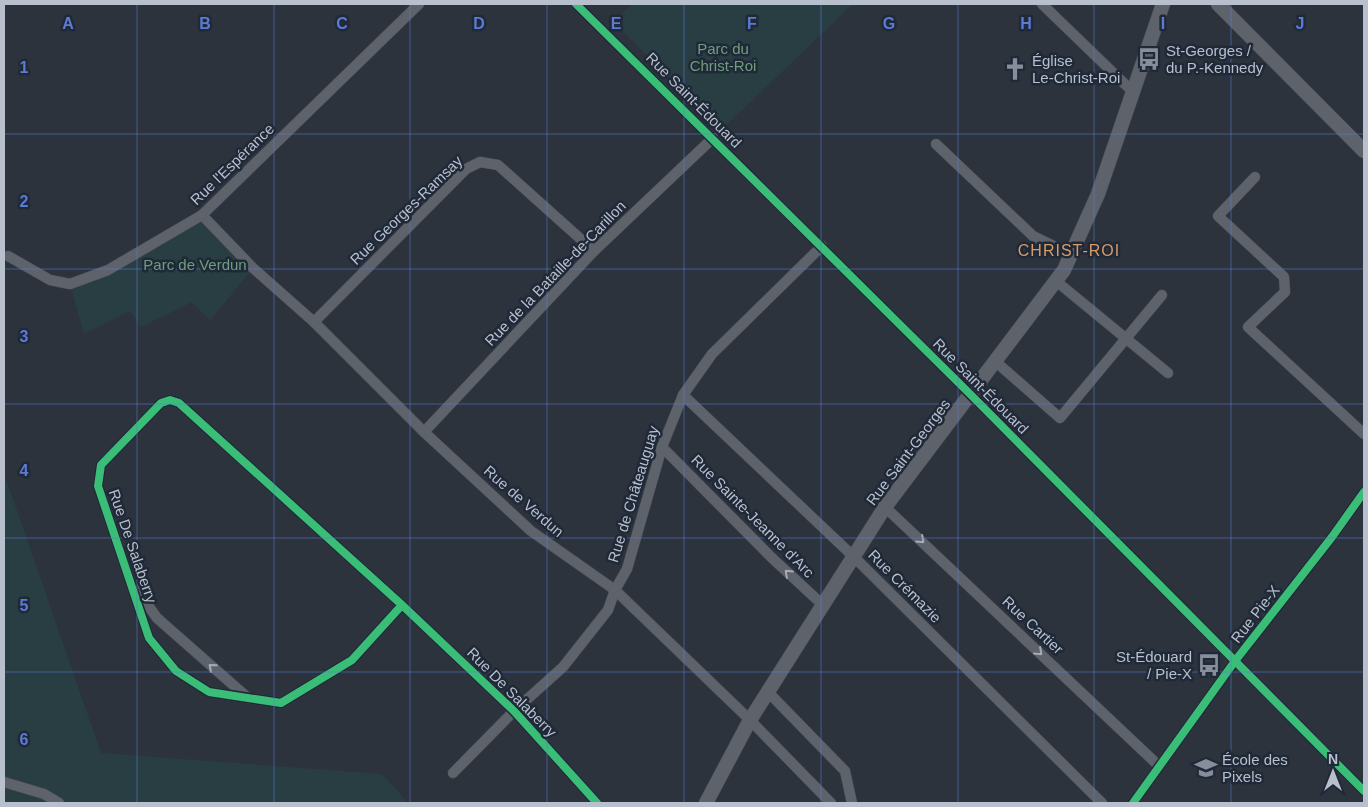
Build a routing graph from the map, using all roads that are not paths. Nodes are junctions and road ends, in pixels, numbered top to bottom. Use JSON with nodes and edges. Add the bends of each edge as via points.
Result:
{"nodes":[{"id":1,"x":419,"y":4,"type":"edge"},
{"id":2,"x":576,"y":4,"type":"edge"},
{"id":3,"x":1042,"y":4,"type":"edge"},
{"id":4,"x":1163,"y":4,"type":"edge"},
{"id":5,"x":1218,"y":4,"type":"edge"},
{"id":6,"x":1132,"y":91,"type":"junction"},
{"id":7,"x":713,"y":138,"type":"junction"},
{"id":8,"x":936,"y":144,"type":"dead end"},
{"id":9,"x":1364,"y":151,"type":"edge"},
{"id":10,"x":1255,"y":177,"type":"dead end"},
{"id":11,"x":202,"y":215,"type":"junction"},
{"id":12,"x":822,"y":246,"type":"junction"},
{"id":13,"x":594,"y":250,"type":"junction"},
{"id":14,"x":1072,"y":255,"type":"junction"},
{"id":15,"x":8,"y":256,"type":"dead end"},
{"id":16,"x":1056,"y":281,"type":"junction"},
{"id":17,"x":1162,"y":294,"type":"dead end"},
{"id":18,"x":314,"y":322,"type":"junction"},
{"id":19,"x":1125,"y":338,"type":"junction"},
{"id":20,"x":996,"y":362,"type":"junction"},
{"id":21,"x":1168,"y":373,"type":"dead end"},
{"id":22,"x":683,"y":394,"type":"junction"},
{"id":23,"x":971,"y":394,"type":"junction"},
{"id":24,"x":424,"y":432,"type":"junction"},
{"id":25,"x":1364,"y":434,"type":"edge"},
{"id":26,"x":662,"y":447,"type":"junction"},
{"id":27,"x":1364,"y":492,"type":"edge"},
{"id":28,"x":885,"y":507,"type":"junction"},
{"id":29,"x":854,"y":557,"type":"junction"},
{"id":30,"x":130,"y":582,"type":"junction"},
{"id":31,"x":615,"y":590,"type":"junction"},
{"id":32,"x":402,"y":605,"type":"junction"},
{"id":33,"x":824,"y":606,"type":"junction"},
{"id":34,"x":1235,"y":661,"type":"junction"},
{"id":35,"x":768,"y":692,"type":"junction"},
{"id":36,"x":249,"y":699,"type":"junction"},
{"id":37,"x":514,"y":711,"type":"junction"},
{"id":38,"x":750,"y":720,"type":"junction"},
{"id":39,"x":1159,"y":766,"type":"junction"},
{"id":40,"x":453,"y":773,"type":"dead end"},
{"id":41,"x":4,"y":782,"type":"edge"},
{"id":42,"x":1364,"y":791,"type":"edge"},
{"id":43,"x":60,"y":803,"type":"edge"},
{"id":44,"x":597,"y":803,"type":"edge"},
{"id":45,"x":706,"y":803,"type":"edge"},
{"id":46,"x":831,"y":803,"type":"edge"},
{"id":47,"x":852,"y":803,"type":"edge"},
{"id":48,"x":1102,"y":803,"type":"edge"},
{"id":49,"x":1133,"y":803,"type":"edge"}],
"edges":[{"from":1,"to":11,"type":"street","name":"Rue l'Espérance"},
{"from":2,"to":7,"type":"street","name":"Rue Saint-Édouard"},
{"from":3,"to":6,"type":"street"},
{"from":4,"to":6,"type":"street","name":"Rue Saint-Georges"},
{"from":5,"to":9,"type":"street"},
{"from":6,"to":14,"type":"street","name":"Rue Saint-Georges","via":[[1098,194]]},
{"from":7,"to":12,"type":"street","name":"Rue Saint-Édouard"},
{"from":7,"to":13,"type":"street","name":"Rue de la Bataille-de-Carillon"},
{"from":8,"to":14,"type":"street","via":[[1033,236]]},
{"from":10,"to":25,"type":"street","via":[[1218,216],[1284,277],[1285,292],[1248,327]]},
{"from":11,"to":15,"type":"street","name":"Rue l'Espérance","via":[[108,270],[70,284],[50,280]]},
{"from":11,"to":18,"type":"street","name":"Rue de Verdun","via":[[253,268]]},
{"from":12,"to":22,"type":"street","name":"Rue de Châteauguay","via":[[712,354]]},
{"from":12,"to":23,"type":"street","name":"Rue Saint-Édouard"},
{"from":13,"to":18,"type":"street","name":"Rue Georges-Ramsay","via":[[498,166],[480,162],[466,169]]},
{"from":13,"to":24,"type":"street","name":"Rue de la Bataille-de-Carillon"},
{"from":14,"to":16,"type":"street","name":"Rue Saint-Georges"},
{"from":16,"to":19,"type":"street"},
{"from":16,"to":20,"type":"street","name":"Rue Saint-Georges"},
{"from":17,"to":19,"type":"street"},
{"from":18,"to":24,"type":"street","name":"Rue de Verdun"},
{"from":19,"to":20,"type":"street","via":[[1060,418]]},
{"from":19,"to":21,"type":"street"},
{"from":20,"to":23,"type":"street","name":"Rue Saint-Georges"},
{"from":22,"to":26,"type":"street","name":"Rue de Châteauguay"},
{"from":22,"to":29,"type":"street","name":"Rue Crémazie"},
{"from":23,"to":28,"type":"street","name":"Rue Saint-Georges"},
{"from":23,"to":34,"type":"street","name":"Rue Saint-Édouard"},
{"from":24,"to":31,"type":"street","name":"Rue de Verdun","via":[[531,531]]},
{"from":26,"to":31,"type":"street","name":"Rue de Châteauguay","via":[[627,568]]},
{"from":33,"to":26,"type":"street","name":"Rue Sainte-Jeanne d'Arc","one_way":true},
{"from":27,"to":34,"type":"street","name":"Rue Pie-X"},
{"from":28,"to":29,"type":"street","name":"Rue Saint-Georges"},
{"from":28,"to":39,"type":"street","name":"Rue Cartier","one_way":true},
{"from":29,"to":33,"type":"street","name":"Rue Saint-Georges"},
{"from":29,"to":48,"type":"street","name":"Rue Crémazie"},
{"from":30,"to":32,"type":"street","name":"Rue De Salaberry","via":[[98,486],[101,465],[161,403],[170,400],[179,403]]},
{"from":36,"to":30,"type":"street","name":"Rue De Salaberry","one_way":true,"via":[[156,618]]},
{"from":30,"to":36,"type":"street","name":"Rue De Salaberry","via":[[149,638],[176,671],[209,692]]},
{"from":31,"to":37,"type":"street","name":"Rue de Châteauguay","via":[[608,610],[563,667]]},
{"from":31,"to":38,"type":"street","name":"Rue de Verdun"},
{"from":32,"to":36,"type":"street","name":"Rue De Salaberry","via":[[352,660],[281,703]]},
{"from":32,"to":37,"type":"street","name":"Rue De Salaberry"},
{"from":33,"to":35,"type":"street","name":"Rue Saint-Georges"},
{"from":34,"to":39,"type":"street","name":"Rue Pie-X"},
{"from":34,"to":42,"type":"street","name":"Rue Saint-Édouard"},
{"from":35,"to":38,"type":"street","name":"Rue Saint-Georges"},
{"from":35,"to":47,"type":"street","via":[[845,771]]},
{"from":37,"to":40,"type":"street","name":"Rue de Châteauguay"},
{"from":37,"to":44,"type":"street","name":"Rue De Salaberry"},
{"from":38,"to":45,"type":"street","name":"Rue Saint-Georges"},
{"from":38,"to":46,"type":"street","name":"Rue de Verdun"},
{"from":39,"to":49,"type":"street","name":"Rue Pie-X"},
{"from":41,"to":43,"type":"street","via":[[44,794]]}]}
